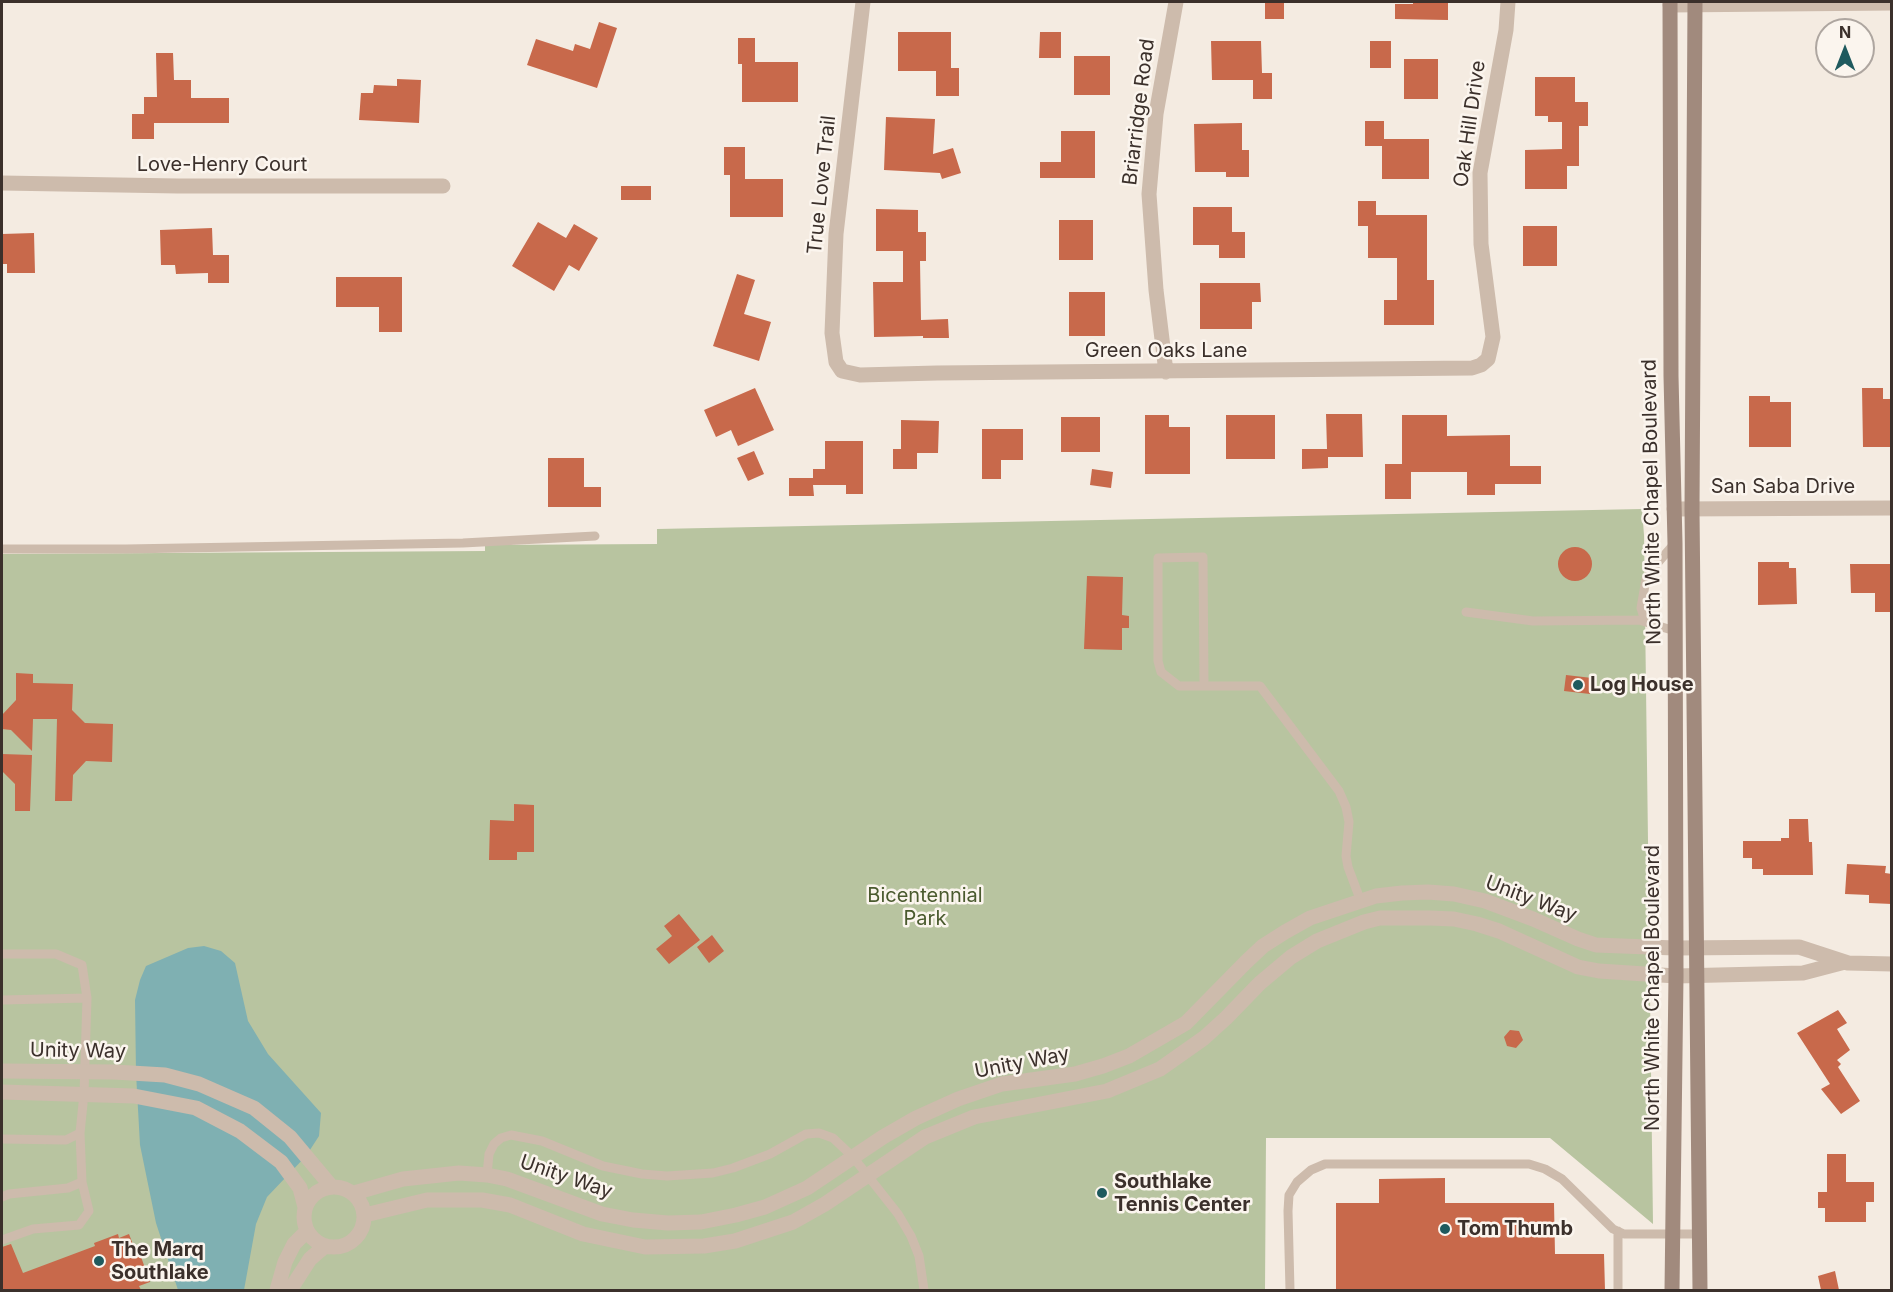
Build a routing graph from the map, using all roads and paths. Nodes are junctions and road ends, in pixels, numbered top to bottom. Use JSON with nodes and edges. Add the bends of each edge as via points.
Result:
{"nodes":[{"id":1,"x":863,"y":2,"type":"edge"},
{"id":2,"x":1176,"y":2,"type":"edge"},
{"id":3,"x":1508,"y":2,"type":"edge"},
{"id":4,"x":1670,"y":3,"type":"edge"},
{"id":5,"x":1695,"y":3,"type":"edge"},
{"id":6,"x":1892,"y":3,"type":"edge"},
{"id":7,"x":2,"y":183,"type":"edge"},
{"id":8,"x":443,"y":186,"type":"dead end"},
{"id":9,"x":1488,"y":359,"type":"joint"},
{"id":10,"x":842,"y":370,"type":"joint"},
{"id":11,"x":1166,"y":372,"type":"junction"},
{"id":12,"x":1674,"y":508,"type":"junction"},
{"id":13,"x":1892,"y":508,"type":"edge"},
{"id":14,"x":1692,"y":509,"type":"junction"},
{"id":15,"x":595,"y":536,"type":"dead end"},
{"id":16,"x":1676,"y":543,"type":"junction"},
{"id":17,"x":2,"y":549,"type":"edge"},
{"id":18,"x":1466,"y":612,"type":"dead end"},
{"id":19,"x":1645,"y":621,"type":"junction"},
{"id":20,"x":1675,"y":631,"type":"junction"},
{"id":21,"x":1204,"y":686,"type":"junction"},
{"id":22,"x":1360,"y":899,"type":"junction"},
{"id":23,"x":1364,"y":922,"type":"junction"},
{"id":24,"x":1675,"y":948,"type":"junction"},
{"id":25,"x":1697,"y":948,"type":"junction"},
{"id":26,"x":2,"y":954,"type":"edge"},
{"id":27,"x":1845,"y":962,"type":"junction"},
{"id":28,"x":1892,"y":964,"type":"edge"},
{"id":29,"x":1676,"y":976,"type":"junction"},
{"id":30,"x":1697,"y":976,"type":"junction"},
{"id":31,"x":87,"y":998,"type":"junction"},
{"id":32,"x":2,"y":999,"type":"edge"},
{"id":33,"x":2,"y":1071,"type":"edge"},
{"id":34,"x":84,"y":1072,"type":"junction"},
{"id":35,"x":2,"y":1092,"type":"edge"},
{"id":36,"x":84,"y":1094,"type":"junction"},
{"id":37,"x":80,"y":1133,"type":"junction"},
{"id":38,"x":2,"y":1138,"type":"edge"},
{"id":39,"x":853,"y":1157,"type":"junction"},
{"id":40,"x":487,"y":1175,"type":"junction"},
{"id":41,"x":867,"y":1176,"type":"junction"},
{"id":42,"x":82,"y":1182,"type":"junction"},
{"id":43,"x":331,"y":1186,"type":"junction"},
{"id":44,"x":354,"y":1193,"type":"junction"},
{"id":45,"x":2,"y":1197,"type":"edge"},
{"id":46,"x":305,"y":1208,"type":"junction"},
{"id":47,"x":365,"y":1215,"type":"junction"},
{"id":48,"x":307,"y":1231,"type":"junction"},
{"id":49,"x":1618,"y":1231,"type":"junction"},
{"id":50,"x":1672,"y":1234,"type":"junction"},
{"id":51,"x":1699,"y":1234,"type":"junction"},
{"id":52,"x":2,"y":1240,"type":"edge"},
{"id":53,"x":325,"y":1246,"type":"junction"},
{"id":54,"x":277,"y":1290,"type":"edge"},
{"id":55,"x":290,"y":1290,"type":"edge"},
{"id":56,"x":924,"y":1290,"type":"edge"},
{"id":57,"x":1290,"y":1290,"type":"edge"},
{"id":58,"x":1618,"y":1290,"type":"edge"},
{"id":59,"x":1672,"y":1290,"type":"edge"},
{"id":60,"x":1700,"y":1290,"type":"edge"}],
"edges":[{"from":1,"to":10,"type":"street","name":"True Love Trail","via":[[836,234],[832,333],[836,362]]},
{"from":2,"to":11,"type":"street","name":"Briarridge Road","via":[[1156,114],[1149,194]]},
{"from":3,"to":9,"type":"street","name":"Oak Hill Drive","via":[[1480,174],[1481,244],[1493,337]]},
{"from":4,"to":5,"type":"street"},
{"from":4,"to":12,"type":"main road","name":"North White Chapel Boulevard"},
{"from":5,"to":6,"type":"street"},
{"from":5,"to":14,"type":"main road","name":"North White Chapel Boulevard"},
{"from":7,"to":8,"type":"street","name":"Love-Henry Court"},
{"from":9,"to":11,"type":"street","name":"Green Oaks Lane","via":[[1472,368]]},
{"from":10,"to":11,"type":"street","name":"Green Oaks Lane","via":[[860,375]]},
{"from":12,"to":14,"type":"street","name":"San Saba Drive"},
{"from":12,"to":16,"type":"main road","name":"North White Chapel Boulevard"},
{"from":13,"to":14,"type":"street","name":"San Saba Drive"},
{"from":14,"to":25,"type":"main road","name":"North White Chapel Boulevard"},
{"from":15,"to":17,"type":"lane","via":[[464,543]]},
{"from":16,"to":19,"type":"lane","via":[[1646,579],[1641,608]]},
{"from":16,"to":20,"type":"main road","name":"North White Chapel Boulevard"},
{"from":18,"to":19,"type":"lane","via":[[1533,621]]},
{"from":19,"to":20,"type":"lane"},
{"from":20,"to":24,"type":"main road","name":"North White Chapel Boulevard"},
{"from":21,"to":21,"type":"lane","via":[[1179,686],[1161,672],[1158,558],[1203,557]]},
{"from":21,"to":22,"type":"lane","via":[[1260,686],[1326,772],[1346,807],[1346,856]]},
{"from":22,"to":23,"type":"street"},
{"from":22,"to":24,"type":"street","name":"Unity Way","via":[[1402,892],[1454,894],[1510,909],[1596,945]]},
{"from":22,"to":39,"type":"street","name":"Unity Way","via":[[1285,932],[1246,962],[1186,1023],[1129,1056],[1075,1074],[979,1090],[916,1118]]},
{"from":23,"to":29,"type":"street","via":[[1407,917],[1454,919],[1499,931],[1578,967]]},
{"from":23,"to":41,"type":"street","via":[[1317,941],[1291,957],[1204,1038],[1160,1069],[1107,1091],[974,1117],[925,1137]]},
{"from":24,"to":25,"type":"street","name":"Unity Way"},
{"from":24,"to":29,"type":"main road","name":"North White Chapel Boulevard"},
{"from":25,"to":27,"type":"street","name":"Unity Way","via":[[1799,947]]},
{"from":25,"to":30,"type":"main road","name":"North White Chapel Boulevard"},
{"from":26,"to":31,"type":"lane","via":[[57,954],[82,964]]},
{"from":27,"to":28,"type":"street"},
{"from":27,"to":30,"type":"street","via":[[1803,973]]},
{"from":29,"to":30,"type":"street"},
{"from":29,"to":50,"type":"main road","name":"North White Chapel Boulevard"},
{"from":30,"to":51,"type":"main road","name":"North White Chapel Boulevard"},
{"from":31,"to":32,"type":"lane"},
{"from":31,"to":34,"type":"lane"},
{"from":33,"to":34,"type":"street","name":"Unity Way"},
{"from":34,"to":36,"type":"lane"},
{"from":34,"to":43,"type":"street","name":"Unity Way","via":[[165,1075],[199,1084],[254,1108],[290,1137]]},
{"from":35,"to":36,"type":"street"},
{"from":36,"to":37,"type":"lane"},
{"from":36,"to":46,"type":"street","via":[[134,1096],[196,1108],[240,1131],[281,1162],[300,1188]]},
{"from":37,"to":38,"type":"lane","via":[[66,1140]]},
{"from":37,"to":42,"type":"lane"},
{"from":39,"to":40,"type":"street","name":"Unity Way","via":[[807,1188],[765,1207],[700,1222],[668,1223],[602,1214],[535,1188]]},
{"from":39,"to":40,"type":"lane","via":[[833,1138],[806,1134],[733,1168],[667,1176],[603,1166],[542,1141],[511,1135],[494,1144]]},
{"from":39,"to":41,"type":"lane"},
{"from":40,"to":44,"type":"street","name":"Unity Way","via":[[433,1174]]},
{"from":41,"to":47,"type":"street","via":[[793,1221],[735,1241],[704,1246],[645,1247],[616,1242],[583,1234],[510,1205],[482,1200],[427,1200]]},
{"from":41,"to":56,"type":"lane","via":[[911,1236],[919,1256]]},
{"from":42,"to":45,"type":"lane","via":[[68,1188]]},
{"from":42,"to":52,"type":"lane","via":[[89,1211],[79,1225],[33,1229]]},
{"from":43,"to":44,"type":"street"},
{"from":43,"to":46,"type":"street","via":[[310,1197]]},
{"from":44,"to":47,"type":"street"},
{"from":46,"to":48,"type":"street"},
{"from":47,"to":53,"type":"street","via":[[358,1236],[348,1244]]},
{"from":48,"to":53,"type":"street","via":[[313,1240]]},
{"from":48,"to":54,"type":"street","via":[[294,1244]]},
{"from":49,"to":50,"type":"lane"},
{"from":49,"to":57,"type":"lane","via":[[1562,1179],[1528,1164],[1325,1164],[1297,1182],[1289,1195]]},
{"from":49,"to":58,"type":"lane"},
{"from":50,"to":51,"type":"lane"},
{"from":50,"to":59,"type":"main road","name":"North White Chapel Boulevard"},
{"from":51,"to":60,"type":"main road","name":"North White Chapel Boulevard"},
{"from":53,"to":55,"type":"street","via":[[310,1259]]}]}
